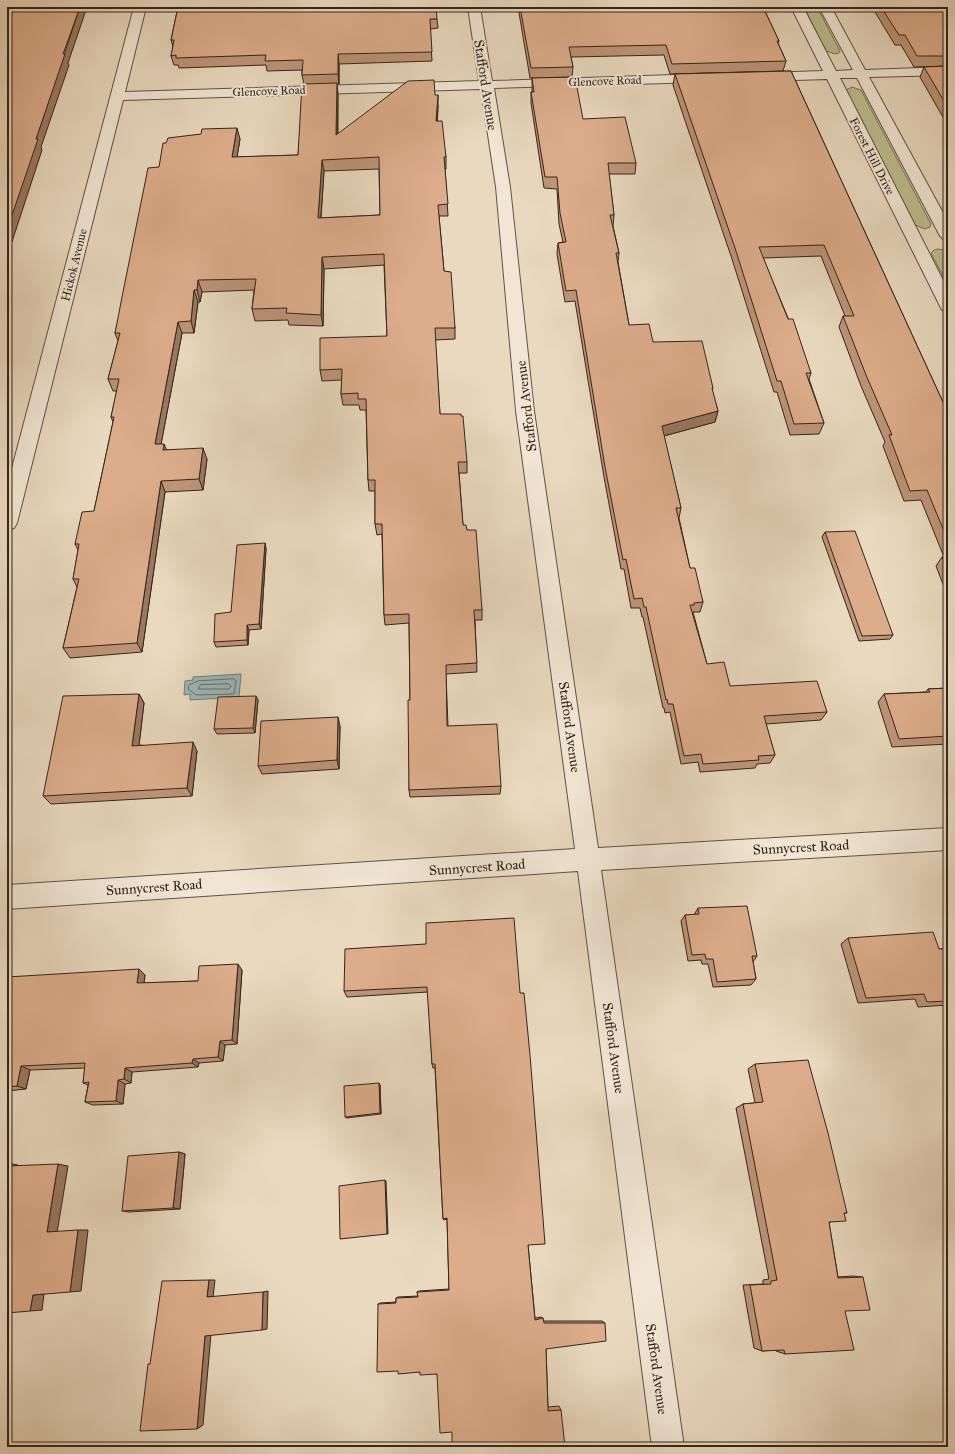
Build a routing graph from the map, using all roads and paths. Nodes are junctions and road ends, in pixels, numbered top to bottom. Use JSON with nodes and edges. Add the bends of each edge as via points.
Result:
{"nodes":[{"id":1,"x":140,"y":7,"type":"edge"},
{"id":2,"x":474,"y":7,"type":"edge"},
{"id":3,"x":797,"y":7,"type":"edge"},
{"id":4,"x":826,"y":7,"type":"edge"},
{"id":5,"x":948,"y":71,"type":"edge"},
{"id":6,"x":861,"y":74,"type":"junction"},
{"id":7,"x":831,"y":75,"type":"junction"},
{"id":8,"x":755,"y":77,"type":"edge"},
{"id":9,"x":716,"y":78,"type":"edge"},
{"id":10,"x":486,"y":84,"type":"junction"},
{"id":11,"x":117,"y":96,"type":"junction"},
{"id":12,"x":935,"y":239,"type":"edge"},
{"id":13,"x":948,"y":306,"type":"edge"},
{"id":14,"x":7,"y":523,"type":"edge"},
{"id":15,"x":948,"y":839,"type":"edge"},
{"id":16,"x":588,"y":860,"type":"junction"},
{"id":17,"x":7,"y":897,"type":"edge"},
{"id":18,"x":668,"y":1447,"type":"edge"}],
"edges":[{"from":1,"to":11,"type":"street","name":"Hickok Avenue"},
{"from":2,"to":10,"type":"street","name":"Stafford Avenue"},
{"from":3,"to":7,"type":"street","name":"Forest Hill Drive"},
{"from":4,"to":6,"type":"street","name":"Forest Hill Drive"},
{"from":5,"to":6,"type":"street"},
{"from":6,"to":7,"type":"street"},
{"from":6,"to":12,"type":"street","name":"Forest Hill Drive"},
{"from":7,"to":8,"type":"street"},
{"from":7,"to":12,"type":"street","name":"Forest Hill Drive"},
{"from":9,"to":10,"type":"street","name":"Glencove Road"},
{"from":10,"to":11,"type":"street","name":"Glencove Road"},
{"from":10,"to":16,"type":"street","name":"Stafford Avenue","via":[[503,187],[525,411]]},
{"from":11,"to":14,"type":"street","name":"Hickok Avenue"},
{"from":12,"to":13,"type":"street","name":"Forest Hill Drive"},
{"from":15,"to":16,"type":"street","name":"Sunnycrest Road"},
{"from":16,"to":17,"type":"street","name":"Sunnycrest Road"},
{"from":16,"to":18,"type":"street","name":"Stafford Avenue"}]}
